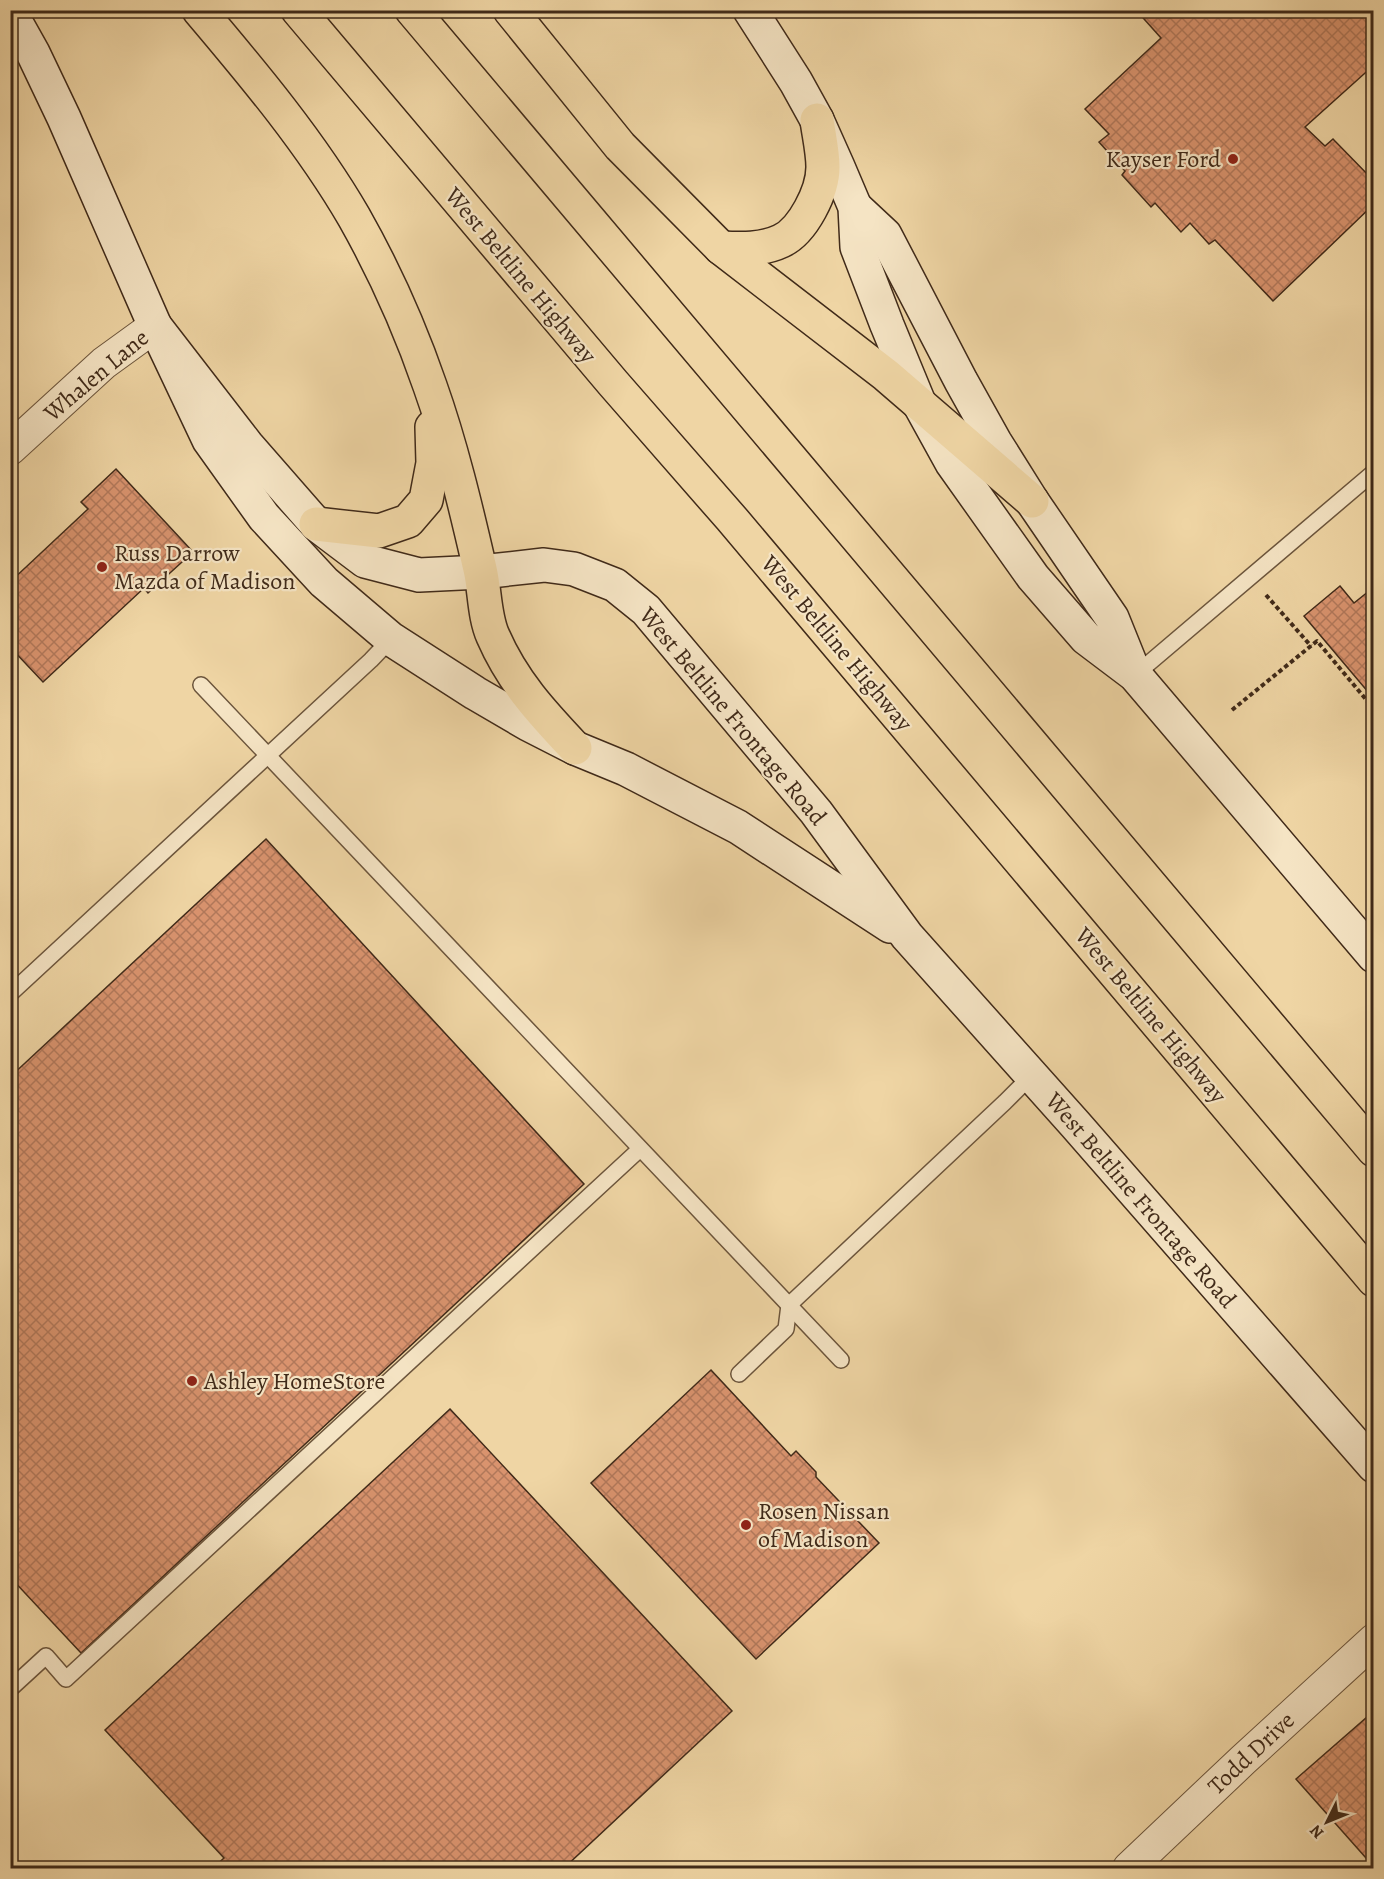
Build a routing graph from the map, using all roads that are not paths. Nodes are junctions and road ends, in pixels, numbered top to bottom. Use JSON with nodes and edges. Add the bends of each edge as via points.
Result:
{"nodes":[{"id":1,"x":199,"y":10,"type":"edge"},
{"id":2,"x":298,"y":10,"type":"edge"},
{"id":3,"x":412,"y":10,"type":"edge"},
{"id":4,"x":510,"y":10,"type":"edge"},
{"id":5,"x":750,"y":10,"type":"edge"},
{"id":6,"x":10,"y":12,"type":"edge"},
{"id":7,"x":817,"y":120,"type":"junction"},
{"id":8,"x":855,"y":207,"type":"junction"},
{"id":9,"x":721,"y":248,"type":"junction"},
{"id":10,"x":155,"y":326,"type":"junction"},
{"id":11,"x":430,"y":386,"type":"junction"},
{"id":12,"x":920,"y":405,"type":"junction"},
{"id":13,"x":10,"y":449,"type":"edge"},
{"id":14,"x":1374,"y":472,"type":"edge"},
{"id":15,"x":1032,"y":501,"type":"junction"},
{"id":16,"x":316,"y":524,"type":"junction"},
{"id":17,"x":481,"y":572,"type":"junction"},
{"id":18,"x":391,"y":639,"type":"junction"},
{"id":19,"x":1135,"y":675,"type":"junction"},
{"id":20,"x":201,"y":685,"type":"dead end"},
{"id":21,"x":575,"y":748,"type":"junction"},
{"id":22,"x":267,"y":756,"type":"junction"},
{"id":23,"x":907,"y":936,"type":"junction"},
{"id":24,"x":1374,"y":956,"type":"edge"},
{"id":25,"x":10,"y":994,"type":"edge"},
{"id":26,"x":1032,"y":1074,"type":"junction"},
{"id":27,"x":640,"y":1149,"type":"junction"},
{"id":28,"x":1374,"y":1150,"type":"edge"},
{"id":29,"x":1374,"y":1280,"type":"edge"},
{"id":30,"x":789,"y":1305,"type":"junction"},
{"id":31,"x":841,"y":1360,"type":"dead end"},
{"id":32,"x":739,"y":1374,"type":"dead end"},
{"id":33,"x":1374,"y":1466,"type":"edge"},
{"id":34,"x":1374,"y":1640,"type":"edge"},
{"id":35,"x":10,"y":1689,"type":"edge"},
{"id":36,"x":1129,"y":1869,"type":"edge"}],
"edges":[{"from":1,"to":11,"type":"highway","via":[[304,141],[352,215],[384,273]]},
{"from":2,"to":29,"type":"highway","name":"West Beltline Highway"},
{"from":3,"to":28,"type":"highway"},
{"from":4,"to":9,"type":"highway","via":[[620,146]]},
{"from":5,"to":7,"type":"street"},
{"from":6,"to":10,"type":"street","name":"West Beltline Frontage Road","via":[[64,118]]},
{"from":7,"to":8,"type":"street"},
{"from":7,"to":9,"type":"highway","via":[[823,167],[810,211],[782,241],[754,249]]},
{"from":8,"to":12,"type":"street","via":[[857,248]]},
{"from":8,"to":15,"type":"street","via":[[885,235],[961,381]]},
{"from":9,"to":12,"type":"highway"},
{"from":10,"to":13,"type":"street","name":"Whalen Lane","via":[[104,363]]},
{"from":10,"to":16,"type":"street","name":"West Beltline Frontage Road"},
{"from":10,"to":18,"type":"street","name":"West Beltline Frontage Road","via":[[209,440],[264,517],[324,582]]},
{"from":11,"to":16,"type":"highway","via":[[433,463],[426,500],[408,521],[379,531]]},
{"from":11,"to":17,"type":"highway"},
{"from":12,"to":15,"type":"highway"},
{"from":12,"to":19,"type":"street","via":[[952,464],[1034,577],[1086,638]]},
{"from":14,"to":19,"type":"lane"},
{"from":15,"to":19,"type":"street","via":[[1112,618]]},
{"from":16,"to":17,"type":"street","name":"West Beltline Frontage Road","via":[[365,561],[419,575]]},
{"from":17,"to":21,"type":"highway","via":[[491,633],[509,669],[533,703]]},
{"from":17,"to":23,"type":"street","name":"West Beltline Frontage Road","via":[[544,565],[574,568],[615,585],[646,610],[816,812]]},
{"from":18,"to":21,"type":"street","name":"West Beltline Frontage Road","via":[[484,698]]},
{"from":18,"to":22,"type":"lane"},
{"from":19,"to":24,"type":"street"},
{"from":20,"to":22,"type":"lane"},
{"from":21,"to":23,"type":"street","name":"West Beltline Frontage Road","via":[[738,827]]},
{"from":22,"to":25,"type":"lane"},
{"from":22,"to":27,"type":"lane"},
{"from":23,"to":26,"type":"street","name":"West Beltline Frontage Road"},
{"from":26,"to":30,"type":"lane"},
{"from":26,"to":33,"type":"street","name":"West Beltline Frontage Road"},
{"from":27,"to":30,"type":"lane"},
{"from":27,"to":35,"type":"lane","via":[[66,1679],[45,1656]]},
{"from":30,"to":31,"type":"lane"},
{"from":30,"to":32,"type":"lane","via":[[786,1329]]},
{"from":34,"to":36,"type":"street","name":"Todd Drive"}]}
